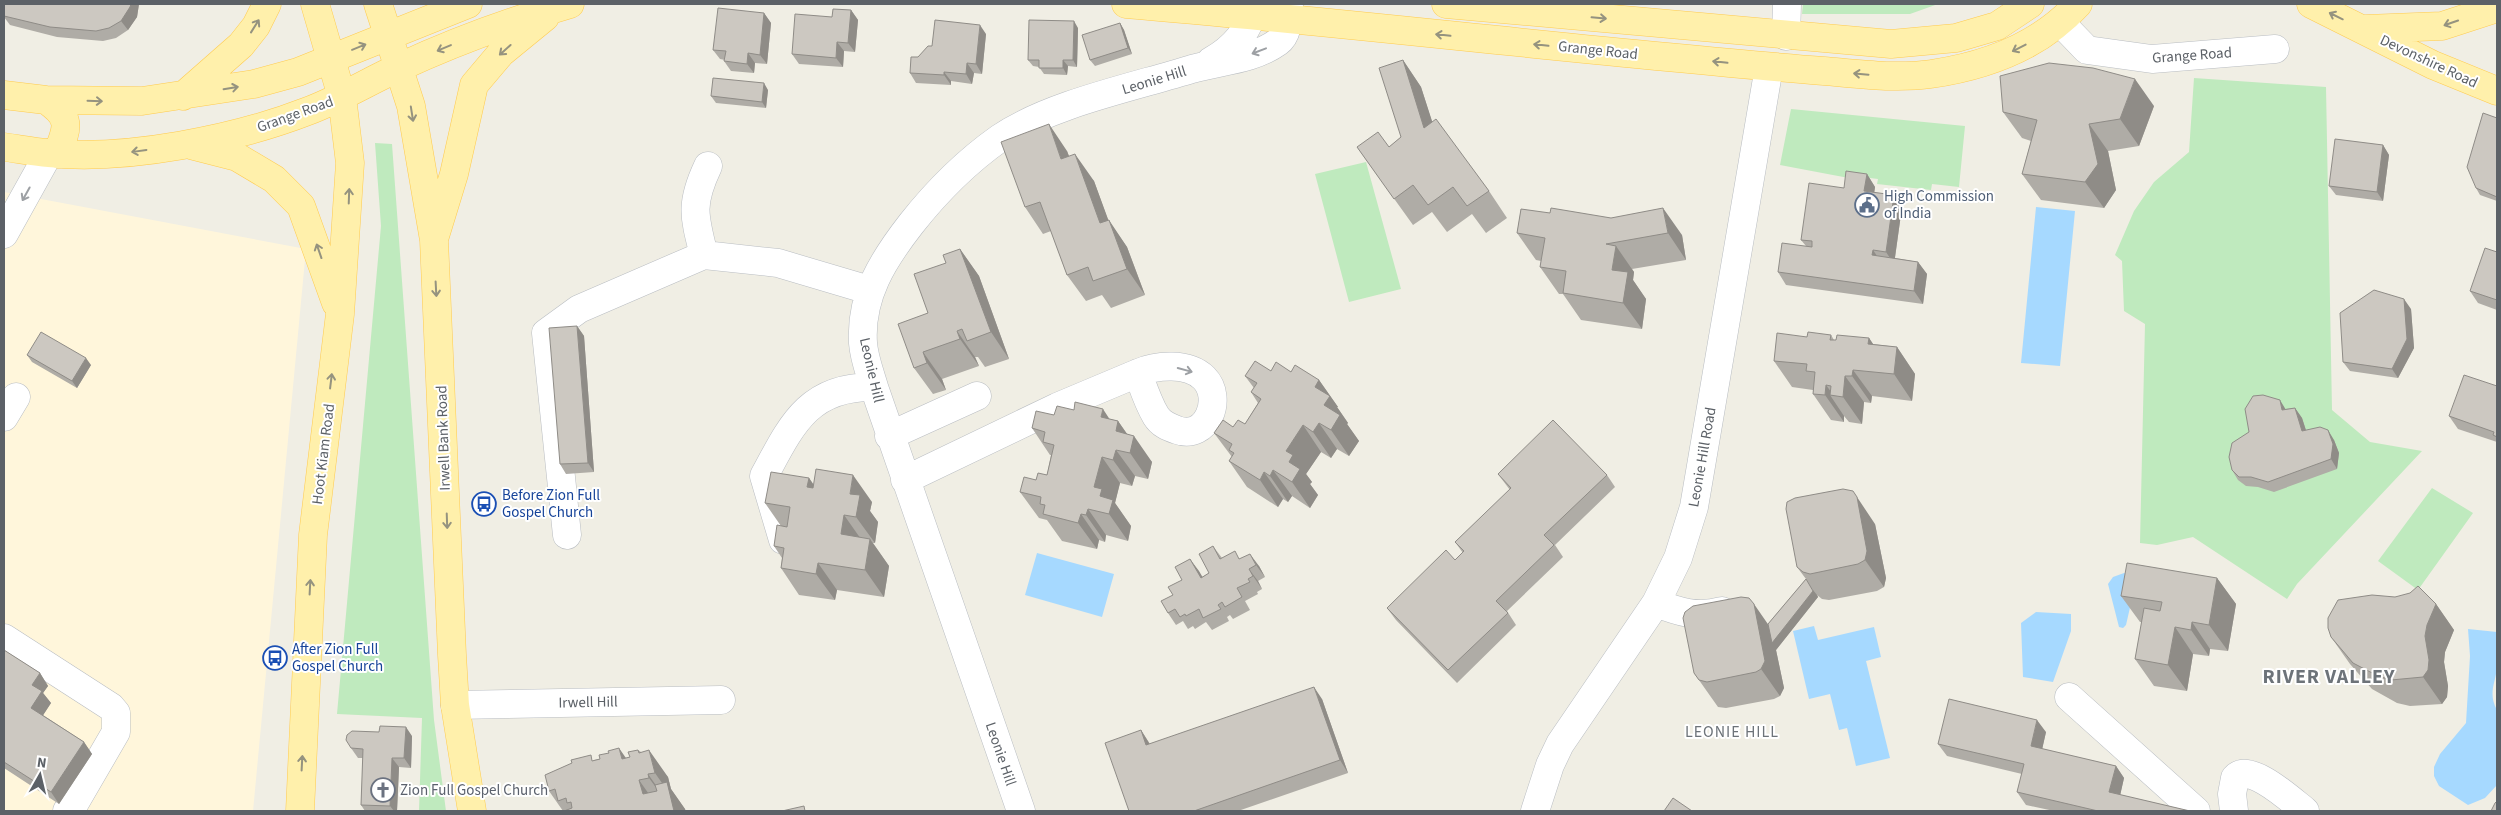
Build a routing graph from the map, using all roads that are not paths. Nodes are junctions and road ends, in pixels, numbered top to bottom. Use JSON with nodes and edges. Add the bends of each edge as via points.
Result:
{"nodes":[{"id":1,"x":267,"y":4,"type":"edge"},
{"id":2,"x":315,"y":4,"type":"edge"},
{"id":3,"x":378,"y":4,"type":"edge"},
{"id":4,"x":468,"y":4,"type":"edge"},
{"id":5,"x":1126,"y":4,"type":"edge"},
{"id":6,"x":1446,"y":4,"type":"edge"},
{"id":7,"x":1787,"y":4,"type":"edge"},
{"id":8,"x":2030,"y":4,"type":"edge"},
{"id":9,"x":2311,"y":4,"type":"edge"},
{"id":10,"x":563,"y":6,"type":"edge"},
{"id":11,"x":2497,"y":8,"type":"edge"},
{"id":12,"x":1254,"y":9,"type":"edge"},
{"id":13,"x":1288,"y":11,"type":"edge"},
{"id":14,"x":2069,"y":13,"type":"edge"},
{"id":15,"x":2362,"y":29,"type":"junction"},
{"id":16,"x":388,"y":36,"type":"junction"},
{"id":17,"x":1786,"y":36,"type":"junction"},
{"id":18,"x":2275,"y":49,"type":"dead end"},
{"id":19,"x":331,"y":58,"type":"junction"},
{"id":20,"x":398,"y":67,"type":"junction"},
{"id":21,"x":1198,"y":67,"type":"junction"},
{"id":22,"x":1769,"y":67,"type":"junction"},
{"id":23,"x":2497,"y":91,"type":"edge"},
{"id":24,"x":4,"y":95,"type":"edge"},
{"id":25,"x":183,"y":96,"type":"junction"},
{"id":26,"x":342,"y":97,"type":"junction"},
{"id":27,"x":46,"y":100,"type":"junction"},
{"id":28,"x":188,"y":144,"type":"junction"},
{"id":29,"x":4,"y":147,"type":"edge"},
{"id":30,"x":53,"y":154,"type":"junction"},
{"id":31,"x":708,"y":166,"type":"dead end"},
{"id":32,"x":4,"y":234,"type":"edge"},
{"id":33,"x":434,"y":240,"type":"junction"},
{"id":34,"x":704,"y":255,"type":"junction"},
{"id":35,"x":869,"y":290,"type":"junction"},
{"id":36,"x":340,"y":314,"type":"junction"},
{"id":37,"x":1138,"y":373,"type":"dead end"},
{"id":38,"x":874,"y":387,"type":"junction"},
{"id":39,"x":977,"y":396,"type":"dead end"},
{"id":40,"x":889,"y":436,"type":"junction"},
{"id":41,"x":905,"y":480,"type":"junction"},
{"id":42,"x":567,"y":535,"type":"dead end"},
{"id":43,"x":782,"y":540,"type":"edge"},
{"id":44,"x":1656,"y":603,"type":"junction"},
{"id":45,"x":1736,"y":608,"type":"edge"},
{"id":46,"x":4,"y":638,"type":"edge"},
{"id":47,"x":2069,"y":697,"type":"dead end"},
{"id":48,"x":721,"y":700,"type":"dead end"},
{"id":49,"x":456,"y":705,"type":"junction"},
{"id":50,"x":67,"y":811,"type":"edge"},
{"id":51,"x":300,"y":811,"type":"edge"},
{"id":52,"x":472,"y":811,"type":"edge"},
{"id":53,"x":1021,"y":811,"type":"edge"},
{"id":54,"x":1535,"y":811,"type":"edge"},
{"id":55,"x":2196,"y":811,"type":"edge"},
{"id":56,"x":2234,"y":811,"type":"edge"},
{"id":57,"x":2305,"y":811,"type":"edge"}],
"edges":[{"from":25,"to":1,"type":"main road","one_way":true,"via":[[241,45]]},
{"from":2,"to":19,"type":"main road","name":"Hoot Kiam Road"},
{"from":3,"to":16,"type":"main road","name":"Irwell Bank Road"},
{"from":4,"to":16,"type":"main road"},
{"from":5,"to":12,"type":"main road","name":"Grange Road"},
{"from":6,"to":17,"type":"main road","name":"Grange Road","one_way":true},
{"from":7,"to":17,"type":"street"},
{"from":8,"to":17,"type":"main road","name":"Grange Road","via":[[1997,26],[1948,39],[1891,44]]},
{"from":15,"to":9,"type":"main road","one_way":true},
{"from":10,"to":20,"type":"main road","name":"Grange Road","one_way":true,"via":[[493,27]]},
{"from":10,"to":33,"type":"main road","one_way":true,"via":[[501,53],[474,85],[454,174]]},
{"from":11,"to":15,"type":"main road","one_way":true,"via":[[2442,26]]},
{"from":12,"to":13,"type":"main road","name":"Grange Road"},
{"from":12,"to":21,"type":"street","name":"Leonie Hill","via":[[1244,33],[1224,53]]},
{"from":13,"to":21,"type":"street","name":"Leonie Hill","one_way":true,"via":[[1286,30],[1279,42],[1229,62]]},
{"from":22,"to":13,"type":"main road","name":"Grange Road","one_way":true},
{"from":14,"to":18,"type":"street","name":"Grange Road","via":[[2087,50],[2152,59]]},
{"from":14,"to":22,"type":"main road","name":"Grange Road","one_way":true,"via":[[2018,49],[1973,66],[1929,74],[1888,76]]},
{"from":15,"to":23,"type":"main road","name":"Devonshire Road","via":[[2433,65]]},
{"from":19,"to":16,"type":"main road","one_way":true},
{"from":16,"to":20,"type":"main road","name":"Irwell Bank Road"},
{"from":25,"to":19,"type":"main road","one_way":true,"via":[[254,84],[298,72]]},
{"from":19,"to":26,"type":"main road","name":"Hoot Kiam Road"},
{"from":20,"to":26,"type":"main road","name":"Grange Road"},
{"from":20,"to":33,"type":"main road","name":"Irwell Bank Road","one_way":true,"via":[[411,106]]},
{"from":21,"to":35,"type":"street","name":"Leonie Hill","via":[[1048,113],[1002,137],[966,164],[929,201],[887,255]]},
{"from":22,"to":44,"type":"street","name":"Leonie Hill Road","via":[[1694,506],[1678,558]]},
{"from":24,"to":27,"type":"main road"},
{"from":27,"to":25,"type":"main road","one_way":true,"via":[[142,101]]},
{"from":26,"to":28,"type":"main road","name":"Grange Road","via":[[244,132]]},
{"from":36,"to":26,"type":"main road","name":"Hoot Kiam Road","one_way":true,"via":[[350,163]]},
{"from":27,"to":30,"type":"main road","via":[[61,111],[66,122],[66,133]]},
{"from":28,"to":30,"type":"main road","name":"Grange Road","one_way":true,"via":[[125,153]]},
{"from":36,"to":28,"type":"main road","one_way":true,"via":[[301,206],[274,179],[237,157]]},
{"from":29,"to":30,"type":"main road","name":"Grange Road"},
{"from":30,"to":32,"type":"street","one_way":true},
{"from":31,"to":34,"type":"street","via":[[697,189],[694,215]]},
{"from":33,"to":49,"type":"main road","name":"Irwell Bank Road","one_way":true,"via":[[447,583]]},
{"from":34,"to":35,"type":"street","via":[[778,263]]},
{"from":34,"to":42,"type":"street","via":[[579,309],[546,333]]},
{"from":35,"to":38,"type":"street","name":"Leonie Hill","via":[[863,312],[863,344]]},
{"from":51,"to":36,"type":"main road","name":"Hoot Kiam Road","one_way":true,"via":[[313,535]]},
{"from":37,"to":41,"type":"street","via":[[1057,407]]},
{"from":38,"to":40,"type":"street","name":"Leonie Hill"},
{"from":38,"to":43,"type":"street","via":[[844,388],[811,404],[790,429],[764,476]]},
{"from":39,"to":40,"type":"street"},
{"from":40,"to":41,"type":"street","name":"Leonie Hill"},
{"from":41,"to":53,"type":"street","name":"Leonie Hill"},
{"from":44,"to":45,"type":"street","via":[[1682,613],[1710,615]]},
{"from":44,"to":54,"type":"street","name":"Leonie Hill Road","via":[[1560,744]]},
{"from":46,"to":50,"type":"street","via":[[116,713],[116,732]]},
{"from":47,"to":55,"type":"street"},
{"from":48,"to":49,"type":"street","name":"Irwell Hill"},
{"from":49,"to":52,"type":"main road","name":"Irwell Bank Road"},
{"from":56,"to":57,"type":"street","via":[[2232,794],[2235,778],[2242,773],[2261,778]]}]}
